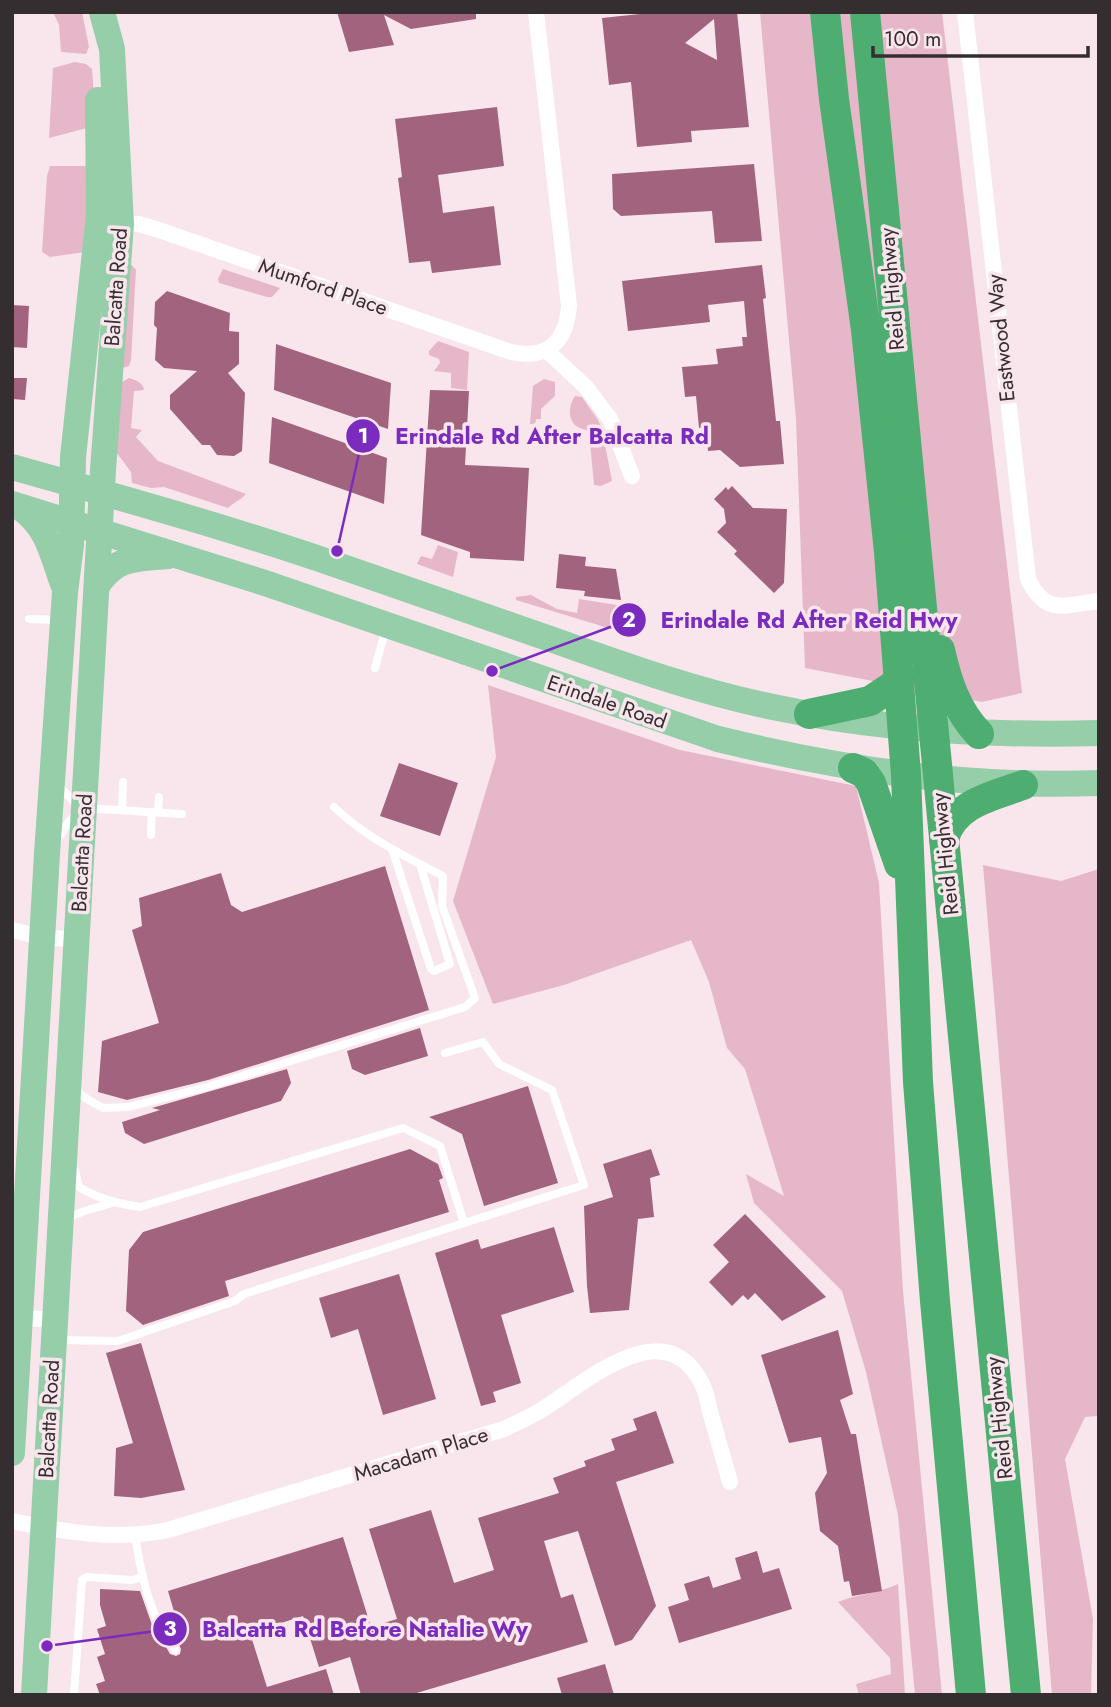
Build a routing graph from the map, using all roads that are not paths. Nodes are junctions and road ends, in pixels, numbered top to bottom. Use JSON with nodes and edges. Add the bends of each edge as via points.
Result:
{"nodes":[{"id":1,"x":99,"y":12,"type":"edge"},
{"id":2,"x":536,"y":12,"type":"edge"},
{"id":3,"x":825,"y":12,"type":"edge"},
{"id":4,"x":865,"y":12,"type":"edge"},
{"id":5,"x":965,"y":12,"type":"edge"},
{"id":6,"x":110,"y":223,"type":"junction"},
{"id":7,"x":546,"y":350,"type":"junction"},
{"id":8,"x":12,"y":467,"type":"edge"},
{"id":9,"x":632,"y":476,"type":"dead end"},
{"id":10,"x":72,"y":484,"type":"junction"},
{"id":11,"x":102,"y":493,"type":"junction"},
{"id":12,"x":15,"y":505,"type":"edge"},
{"id":13,"x":71,"y":523,"type":"junction"},
{"id":14,"x":100,"y":531,"type":"junction"},
{"id":15,"x":918,"y":550,"type":"junction"},
{"id":16,"x":177,"y":555,"type":"junction"},
{"id":17,"x":97,"y":586,"type":"junction"},
{"id":18,"x":65,"y":592,"type":"junction"},
{"id":19,"x":1099,"y":601,"type":"edge"},
{"id":20,"x":29,"y":619,"type":"dead end"},
{"id":21,"x":63,"y":621,"type":"junction"},
{"id":22,"x":387,"y":625,"type":"junction"},
{"id":23,"x":374,"y":668,"type":"dead end"},
{"id":24,"x":900,"y":681,"type":"junction"},
{"id":25,"x":809,"y":714,"type":"junction"},
{"id":26,"x":903,"y":727,"type":"junction"},
{"id":27,"x":933,"y":731,"type":"junction"},
{"id":28,"x":1099,"y":733,"type":"edge"},
{"id":29,"x":979,"y":734,"type":"junction"},
{"id":30,"x":853,"y":768,"type":"junction"},
{"id":31,"x":906,"y":775,"type":"junction"},
{"id":32,"x":937,"y":777,"type":"junction"},
{"id":33,"x":52,"y":778,"type":"junction"},
{"id":34,"x":123,"y":782,"type":"dead end"},
{"id":35,"x":1099,"y":783,"type":"edge"},
{"id":36,"x":1023,"y":785,"type":"junction"},
{"id":37,"x":159,"y":797,"type":"dead end"},
{"id":38,"x":334,"y":807,"type":"dead end"},
{"id":39,"x":84,"y":808,"type":"junction"},
{"id":40,"x":122,"y":810,"type":"junction"},
{"id":41,"x":155,"y":812,"type":"junction"},
{"id":42,"x":182,"y":814,"type":"dead end"},
{"id":43,"x":151,"y":835,"type":"dead end"},
{"id":44,"x":944,"y":838,"type":"junction"},
{"id":45,"x":392,"y":849,"type":"junction"},
{"id":46,"x":47,"y":854,"type":"junction"},
{"id":47,"x":420,"y":864,"type":"junction"},
{"id":48,"x":912,"y":904,"type":"junction"},
{"id":49,"x":12,"y":930,"type":"edge"},
{"id":50,"x":42,"y":937,"type":"junction"},
{"id":51,"x":78,"y":940,"type":"junction"},
{"id":52,"x":445,"y":1053,"type":"dead end"},
{"id":53,"x":69,"y":1084,"type":"junction"},
{"id":54,"x":74,"y":1152,"type":"dead end"},
{"id":55,"x":75,"y":1165,"type":"dead end"},
{"id":56,"x":112,"y":1203,"type":"junction"},
{"id":57,"x":464,"y":1223,"type":"junction"},
{"id":58,"x":60,"y":1226,"type":"junction"},
{"id":59,"x":16,"y":1318,"type":"edge"},
{"id":60,"x":54,"y":1330,"type":"junction"},
{"id":61,"x":12,"y":1453,"type":"edge"},
{"id":62,"x":730,"y":1482,"type":"dead end"},
{"id":63,"x":12,"y":1521,"type":"edge"},
{"id":64,"x":43,"y":1528,"type":"junction"},
{"id":65,"x":135,"y":1534,"type":"junction"},
{"id":66,"x":143,"y":1577,"type":"junction"},
{"id":67,"x":175,"y":1650,"type":"dead end"},
{"id":68,"x":34,"y":1695,"type":"edge"},
{"id":69,"x":74,"y":1695,"type":"edge"},
{"id":70,"x":971,"y":1695,"type":"edge"},
{"id":71,"x":1026,"y":1695,"type":"edge"}],
"edges":[{"from":1,"to":6,"type":"main road","name":"Balcatta Road","via":[[112,50]]},
{"from":2,"to":7,"type":"street","via":[[569,306],[561,338]]},
{"from":3,"to":24,"type":"highway","name":"Reid Highway","via":[[866,330]]},
{"from":4,"to":15,"type":"highway","name":"Reid Highway"},
{"from":5,"to":19,"type":"street","name":"Eastwood Way","via":[[1028,579],[1037,597],[1054,606]]},
{"from":6,"to":7,"type":"street","name":"Mumford Place","via":[[159,230],[511,352]]},
{"from":6,"to":10,"type":"main road","name":"Balcatta Road"},
{"from":6,"to":11,"type":"main road","name":"Balcatta Road"},
{"from":7,"to":9,"type":"street","via":[[586,387],[610,419]]},
{"from":8,"to":10,"type":"main road","name":"Erindale Road"},
{"from":10,"to":11,"type":"main road","name":"Erindale Road"},
{"from":10,"to":13,"type":"main road","name":"Balcatta Road"},
{"from":11,"to":14,"type":"main road","name":"Balcatta Road"},
{"from":11,"to":25,"type":"main road","name":"Erindale Road","via":[[334,564],[674,682]]},
{"from":12,"to":13,"type":"main road","name":"Erindale Road"},
{"from":12,"to":18,"type":"main road","via":[[43,530]]},
{"from":13,"to":14,"type":"main road","name":"Erindale Road"},
{"from":13,"to":18,"type":"main road","name":"Balcatta Road"},
{"from":14,"to":16,"type":"main road","name":"Erindale Road"},
{"from":14,"to":17,"type":"main road","name":"Balcatta Road"},
{"from":15,"to":27,"type":"highway","name":"Reid Highway"},
{"from":15,"to":29,"type":"highway","via":[[948,684],[967,722]]},
{"from":16,"to":17,"type":"main road","via":[[122,563],[106,572]]},
{"from":16,"to":22,"type":"main road","name":"Erindale Road"},
{"from":17,"to":39,"type":"main road","name":"Balcatta Road"},
{"from":18,"to":21,"type":"main road","name":"Balcatta Road"},
{"from":20,"to":21,"type":"lane"},
{"from":21,"to":33,"type":"main road","name":"Balcatta Road"},
{"from":22,"to":23,"type":"lane"},
{"from":22,"to":30,"type":"main road","name":"Erindale Road","via":[[719,739]]},
{"from":24,"to":25,"type":"highway","via":[[870,701]]},
{"from":24,"to":26,"type":"highway","name":"Reid Highway"},
{"from":25,"to":26,"type":"main road","name":"Erindale Road"},
{"from":26,"to":27,"type":"main road","name":"Erindale Road"},
{"from":26,"to":31,"type":"highway","name":"Reid Highway"},
{"from":27,"to":29,"type":"main road","name":"Erindale Road"},
{"from":27,"to":32,"type":"highway","name":"Reid Highway"},
{"from":28,"to":29,"type":"main road","name":"Erindale Road"},
{"from":30,"to":31,"type":"main road","name":"Erindale Road"},
{"from":30,"to":48,"type":"highway","via":[[864,774],[877,796]]},
{"from":31,"to":32,"type":"main road","name":"Erindale Road"},
{"from":31,"to":48,"type":"highway","name":"Reid Highway"},
{"from":32,"to":36,"type":"main road","name":"Erindale Road"},
{"from":32,"to":44,"type":"highway","name":"Reid Highway"},
{"from":33,"to":39,"type":"lane"},
{"from":33,"to":46,"type":"main road","name":"Balcatta Road"},
{"from":34,"to":40,"type":"lane"},
{"from":35,"to":36,"type":"main road","name":"Erindale Road"},
{"from":36,"to":44,"type":"highway","via":[[965,807],[953,818]]},
{"from":37,"to":41,"type":"lane"},
{"from":38,"to":45,"type":"lane"},
{"from":39,"to":40,"type":"lane"},
{"from":39,"to":46,"type":"lane"},
{"from":39,"to":51,"type":"main road","name":"Balcatta Road"},
{"from":40,"to":41,"type":"lane"},
{"from":41,"to":42,"type":"lane"},
{"from":41,"to":43,"type":"lane"},
{"from":44,"to":71,"type":"highway","name":"Reid Highway"},
{"from":45,"to":47,"type":"lane"},
{"from":45,"to":47,"type":"lane","via":[[435,971],[450,964]]},
{"from":46,"to":50,"type":"main road","name":"Balcatta Road"},
{"from":47,"to":53,"type":"lane","via":[[443,876],[442,906],[475,998],[465,1007],[128,1107],[103,1108]]},
{"from":48,"to":70,"type":"highway","name":"Reid Highway","via":[[918,1082]]},
{"from":49,"to":50,"type":"street"},
{"from":50,"to":51,"type":"street"},
{"from":50,"to":59,"type":"main road","name":"Balcatta Road"},
{"from":51,"to":53,"type":"main road","name":"Balcatta Road"},
{"from":52,"to":57,"type":"lane","via":[[483,1042],[499,1063],[552,1090],[584,1185]]},
{"from":53,"to":54,"type":"lane"},
{"from":53,"to":58,"type":"main road","name":"Balcatta Road"},
{"from":55,"to":56,"type":"lane","via":[[79,1187]]},
{"from":56,"to":57,"type":"lane","via":[[140,1207],[404,1128],[440,1146]]},
{"from":56,"to":58,"type":"lane","via":[[78,1213]]},
{"from":57,"to":60,"type":"lane","via":[[118,1340]]},
{"from":58,"to":60,"type":"main road","name":"Balcatta Road"},
{"from":59,"to":60,"type":"street"},
{"from":59,"to":61,"type":"main road","name":"Balcatta Road"},
{"from":60,"to":64,"type":"main road","name":"Balcatta Road"},
{"from":62,"to":65,"type":"street","name":"Macadam Place","via":[[703,1385],[692,1367],[677,1356],[658,1351],[608,1365],[541,1411],[504,1429],[190,1524]]},
{"from":63,"to":64,"type":"street","name":"Macadam Place"},
{"from":64,"to":65,"type":"street","name":"Macadam Place"},
{"from":64,"to":68,"type":"main road","name":"Balcatta Road"},
{"from":65,"to":66,"type":"lane"},
{"from":66,"to":67,"type":"lane","via":[[157,1619]]},
{"from":66,"to":69,"type":"lane","via":[[82,1580]]}]}
